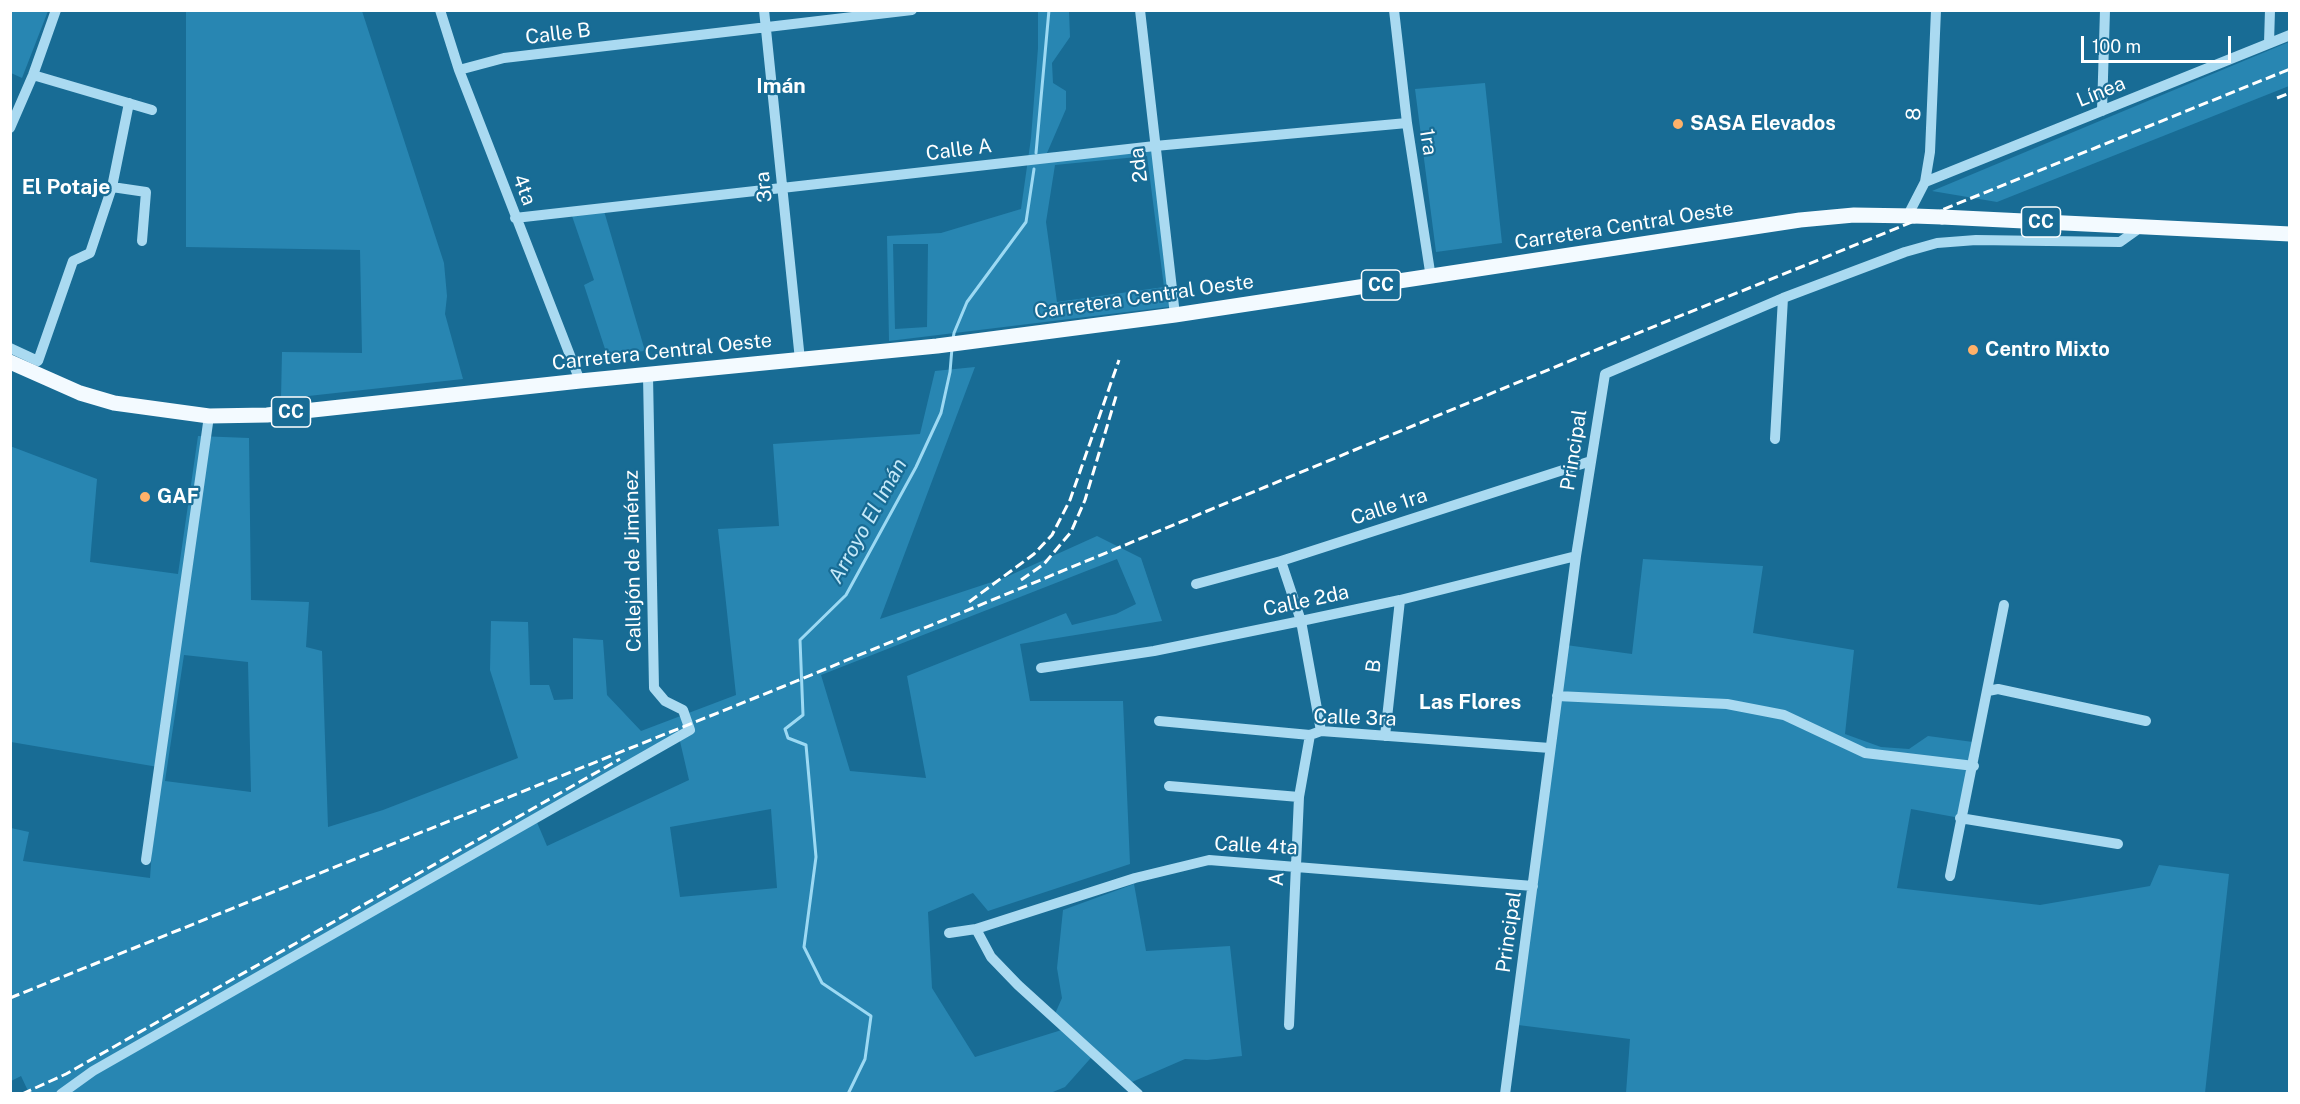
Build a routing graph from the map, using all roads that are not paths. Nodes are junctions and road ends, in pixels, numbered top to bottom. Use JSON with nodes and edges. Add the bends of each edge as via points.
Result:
{"nodes":[{"id":1,"x":56,"y":10,"type":"edge"},
{"id":2,"x":440,"y":10,"type":"edge"},
{"id":3,"x":764,"y":10,"type":"edge"},
{"id":4,"x":912,"y":10,"type":"edge"},
{"id":5,"x":1140,"y":10,"type":"edge"},
{"id":6,"x":1394,"y":10,"type":"edge"},
{"id":7,"x":1936,"y":10,"type":"edge"},
{"id":8,"x":2105,"y":10,"type":"edge"},
{"id":9,"x":2270,"y":10,"type":"edge"},
{"id":10,"x":766,"y":27,"type":"junction"},
{"id":11,"x":2289,"y":35,"type":"edge"},
{"id":12,"x":2269,"y":43,"type":"junction"},
{"id":13,"x":459,"y":70,"type":"junction"},
{"id":14,"x":33,"y":75,"type":"junction"},
{"id":15,"x":129,"y":103,"type":"junction"},
{"id":16,"x":152,"y":110,"type":"dead end"},
{"id":17,"x":2102,"y":111,"type":"junction"},
{"id":18,"x":1407,"y":123,"type":"junction"},
{"id":19,"x":10,"y":129,"type":"edge"},
{"id":20,"x":1155,"y":146,"type":"junction"},
{"id":21,"x":1925,"y":182,"type":"junction"},
{"id":22,"x":112,"y":187,"type":"junction"},
{"id":23,"x":783,"y":189,"type":"junction"},
{"id":24,"x":1911,"y":216,"type":"junction"},
{"id":25,"x":515,"y":219,"type":"junction"},
{"id":26,"x":2141,"y":227,"type":"junction"},
{"id":27,"x":2289,"y":234,"type":"edge"},
{"id":28,"x":142,"y":241,"type":"dead end"},
{"id":29,"x":1431,"y":278,"type":"junction"},
{"id":30,"x":1783,"y":298,"type":"junction"},
{"id":31,"x":1175,"y":315,"type":"junction"},
{"id":32,"x":10,"y":348,"type":"edge"},
{"id":33,"x":800,"y":360,"type":"junction"},
{"id":34,"x":10,"y":362,"type":"edge"},
{"id":35,"x":648,"y":376,"type":"junction"},
{"id":36,"x":580,"y":381,"type":"junction"},
{"id":37,"x":209,"y":416,"type":"junction"},
{"id":38,"x":1775,"y":439,"type":"dead end"},
{"id":39,"x":1591,"y":461,"type":"junction"},
{"id":40,"x":1576,"y":556,"type":"junction"},
{"id":41,"x":1281,"y":561,"type":"junction"},
{"id":42,"x":1196,"y":584,"type":"dead end"},
{"id":43,"x":1400,"y":600,"type":"junction"},
{"id":44,"x":2004,"y":605,"type":"dead end"},
{"id":45,"x":1301,"y":621,"type":"junction"},
{"id":46,"x":1041,"y":668,"type":"dead end"},
{"id":47,"x":1988,"y":691,"type":"junction"},
{"id":48,"x":1557,"y":696,"type":"junction"},
{"id":49,"x":1159,"y":721,"type":"dead end"},
{"id":50,"x":2146,"y":721,"type":"dead end"},
{"id":51,"x":1322,"y":731,"type":"junction"},
{"id":52,"x":1310,"y":735,"type":"junction"},
{"id":53,"x":1385,"y":736,"type":"junction"},
{"id":54,"x":1550,"y":748,"type":"junction"},
{"id":55,"x":1974,"y":766,"type":"junction"},
{"id":56,"x":1169,"y":786,"type":"dead end"},
{"id":57,"x":1299,"y":797,"type":"junction"},
{"id":58,"x":1960,"y":818,"type":"junction"},
{"id":59,"x":2118,"y":844,"type":"dead end"},
{"id":60,"x":146,"y":860,"type":"dead end"},
{"id":61,"x":1296,"y":866,"type":"junction"},
{"id":62,"x":1950,"y":876,"type":"dead end"},
{"id":63,"x":1533,"y":886,"type":"junction"},
{"id":64,"x":976,"y":929,"type":"junction"},
{"id":65,"x":949,"y":933,"type":"dead end"},
{"id":66,"x":1289,"y":1025,"type":"dead end"},
{"id":67,"x":61,"y":1094,"type":"edge"},
{"id":68,"x":1138,"y":1094,"type":"edge"},
{"id":69,"x":1505,"y":1094,"type":"edge"}],
"edges":[{"from":1,"to":14,"type":"street"},
{"from":2,"to":13,"type":"street","name":"4ta"},
{"from":3,"to":10,"type":"street","name":"3ra"},
{"from":4,"to":10,"type":"street","name":"Calle B"},
{"from":5,"to":20,"type":"street","name":"2da"},
{"from":6,"to":18,"type":"street","name":"1ra"},
{"from":7,"to":21,"type":"street","name":"8","via":[[1930,152]]},
{"from":8,"to":17,"type":"street"},
{"from":9,"to":12,"type":"street"},
{"from":10,"to":13,"type":"street","name":"Calle B","via":[[504,58]]},
{"from":10,"to":23,"type":"street","name":"3ra"},
{"from":11,"to":12,"type":"street","name":"Línea"},
{"from":12,"to":17,"type":"street","name":"Línea"},
{"from":13,"to":25,"type":"street","name":"4ta"},
{"from":14,"to":15,"type":"street"},
{"from":14,"to":19,"type":"street"},
{"from":15,"to":16,"type":"street"},
{"from":15,"to":22,"type":"street"},
{"from":17,"to":21,"type":"street","name":"Línea"},
{"from":18,"to":20,"type":"street","name":"Calle A"},
{"from":18,"to":29,"type":"street","name":"1ra"},
{"from":20,"to":23,"type":"street","name":"Calle A"},
{"from":20,"to":31,"type":"street","name":"2da"},
{"from":21,"to":24,"type":"street","name":"8"},
{"from":22,"to":28,"type":"street","via":[[146,192]]},
{"from":22,"to":32,"type":"street","via":[[90,253],[73,261],[38,361]]},
{"from":23,"to":25,"type":"street","name":"Calle A"},
{"from":23,"to":33,"type":"street","name":"3ra"},
{"from":24,"to":26,"type":"main road","name":"Carretera Central Oeste","number":"CC","bridge":true},
{"from":24,"to":29,"type":"main road","name":"Carretera Central Oeste","number":"CC","via":[[1854,215],[1792,221]]},
{"from":25,"to":36,"type":"street","name":"4ta"},
{"from":26,"to":27,"type":"main road","name":"Carretera Central Oeste","number":"CC"},
{"from":26,"to":30,"type":"street","name":"Principal","via":[[2120,242],[1937,243]]},
{"from":29,"to":31,"type":"main road","name":"Carretera Central Oeste","number":"CC"},
{"from":30,"to":38,"type":"street"},
{"from":30,"to":39,"type":"street","name":"Principal","via":[[1605,374]]},
{"from":31,"to":33,"type":"main road","name":"Carretera Central Oeste","number":"CC"},
{"from":33,"to":35,"type":"main road","name":"Carretera Central Oeste","number":"CC"},
{"from":34,"to":37,"type":"main road","name":"Carretera Central Oeste","number":"CC","via":[[80,393],[114,403]]},
{"from":35,"to":36,"type":"main road","name":"Carretera Central Oeste","number":"CC"},
{"from":35,"to":67,"type":"street","name":"Callejón de Jiménez","via":[[654,688],[665,701],[683,710],[690,730],[93,1071]]},
{"from":36,"to":37,"type":"main road","name":"Carretera Central Oeste","number":"CC","via":[[287,413]]},
{"from":37,"to":60,"type":"street"},
{"from":39,"to":40,"type":"street","name":"Principal"},
{"from":39,"to":41,"type":"street","name":"Calle 1ra"},
{"from":40,"to":43,"type":"street","name":"Calle 2da"},
{"from":40,"to":48,"type":"street","name":"Principal"},
{"from":41,"to":42,"type":"street","name":"Calle 1ra"},
{"from":41,"to":45,"type":"street"},
{"from":43,"to":45,"type":"street","name":"Calle 2da"},
{"from":43,"to":53,"type":"street","name":"B"},
{"from":44,"to":47,"type":"street"},
{"from":45,"to":46,"type":"street","name":"Calle 2da","via":[[1154,651]]},
{"from":45,"to":51,"type":"street"},
{"from":47,"to":50,"type":"street","via":[[1998,689]]},
{"from":47,"to":55,"type":"street"},
{"from":48,"to":54,"type":"street","name":"Principal"},
{"from":48,"to":55,"type":"street","via":[[1727,704],[1784,715],[1865,753]]},
{"from":49,"to":52,"type":"street","name":"Calle 3ra"},
{"from":51,"to":52,"type":"street","name":"Calle 3ra"},
{"from":51,"to":53,"type":"street","name":"Calle 3ra"},
{"from":52,"to":57,"type":"street","name":"A"},
{"from":53,"to":54,"type":"street","name":"Calle 3ra"},
{"from":54,"to":63,"type":"street","name":"Principal"},
{"from":55,"to":58,"type":"street"},
{"from":56,"to":57,"type":"street"},
{"from":57,"to":61,"type":"street","name":"A"},
{"from":58,"to":59,"type":"street"},
{"from":58,"to":62,"type":"street"},
{"from":61,"to":63,"type":"street","name":"Calle 4ta"},
{"from":61,"to":64,"type":"street","name":"Calle 4ta","via":[[1209,860],[1135,878]]},
{"from":61,"to":66,"type":"street","name":"A"},
{"from":63,"to":69,"type":"street","name":"Principal"},
{"from":64,"to":65,"type":"street","name":"Calle 4ta"},
{"from":64,"to":68,"type":"street","via":[[991,957],[1018,985]]}]}
